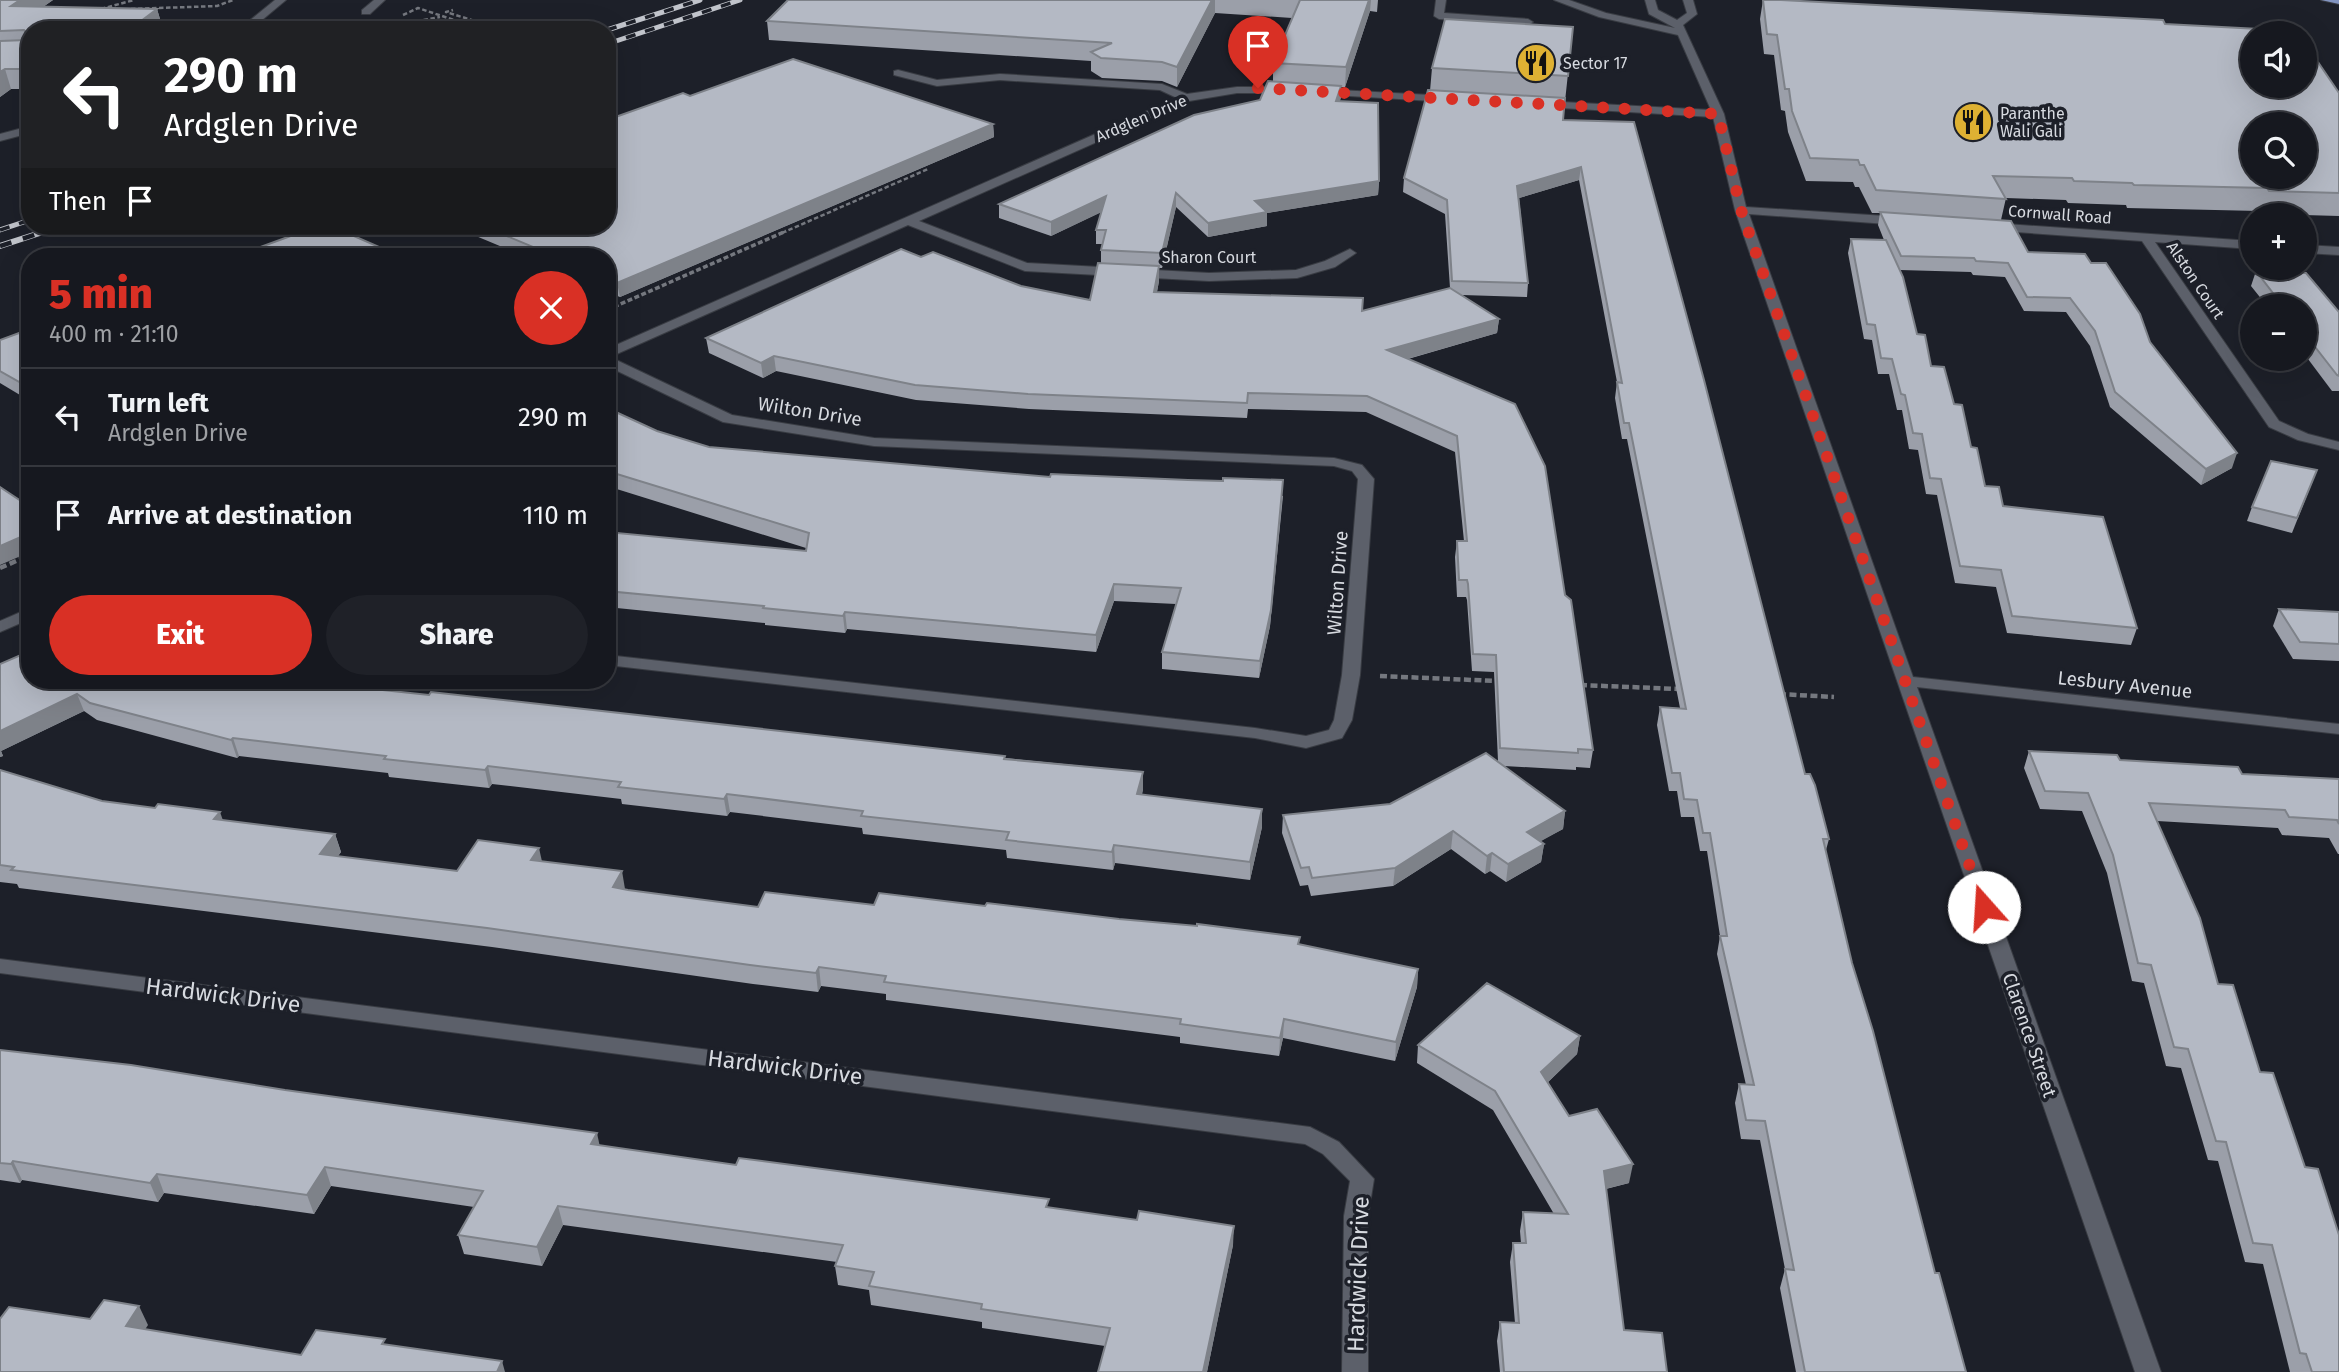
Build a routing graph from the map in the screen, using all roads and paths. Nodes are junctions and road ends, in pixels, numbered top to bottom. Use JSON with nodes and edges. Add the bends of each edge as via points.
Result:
{"nodes":[{"id":1,"x":134,"y":0,"type":"edge"},
{"id":2,"x":171,"y":0,"type":"edge"},
{"id":3,"x":233,"y":0,"type":"edge"},
{"id":4,"x":281,"y":0,"type":"edge"},
{"id":5,"x":380,"y":0,"type":"edge"},
{"id":6,"x":1441,"y":0,"type":"edge"},
{"id":7,"x":1559,"y":0,"type":"edge"},
{"id":8,"x":1650,"y":0,"type":"edge"},
{"id":9,"x":1688,"y":0,"type":"edge"},
{"id":10,"x":2326,"y":0,"type":"edge"},
{"id":11,"x":2339,"y":1,"type":"edge"},
{"id":12,"x":173,"y":6,"type":"junction"},
{"id":13,"x":128,"y":9,"type":"edge"},
{"id":14,"x":116,"y":10,"type":"edge"},
{"id":15,"x":453,"y":10,"type":"dead end"},
{"id":16,"x":366,"y":12,"type":"dead end"},
{"id":17,"x":440,"y":17,"type":"dead end"},
{"id":18,"x":254,"y":21,"type":"edge"},
{"id":19,"x":394,"y":21,"type":"edge"},
{"id":20,"x":418,"y":21,"type":"edge"},
{"id":21,"x":457,"y":21,"type":"edge"},
{"id":22,"x":475,"y":21,"type":"edge"},
{"id":23,"x":1528,"y":22,"type":"edge"},
{"id":24,"x":1680,"y":28,"type":"junction"},
{"id":25,"x":898,"y":74,"type":"dead end"},
{"id":26,"x":1298,"y":90,"type":"edge"},
{"id":27,"x":1311,"y":91,"type":"edge"},
{"id":28,"x":1185,"y":98,"type":"junction"},
{"id":29,"x":1458,"y":99,"type":"edge"},
{"id":30,"x":1526,"y":103,"type":"edge"},
{"id":31,"x":1718,"y":114,"type":"junction"},
{"id":32,"x":21,"y":132,"type":"edge"},
{"id":33,"x":0,"y":138,"type":"edge"},
{"id":34,"x":928,"y":169,"type":"edge"},
{"id":35,"x":813,"y":209,"type":"edge"},
{"id":36,"x":1741,"y":210,"type":"junction"},
{"id":37,"x":825,"y":214,"type":"junction"},
{"id":38,"x":906,"y":220,"type":"junction"},
{"id":39,"x":1916,"y":222,"type":"edge"},
{"id":40,"x":1983,"y":226,"type":"edge"},
{"id":41,"x":2145,"y":237,"type":"junction"},
{"id":42,"x":2240,"y":244,"type":"edge"},
{"id":43,"x":2317,"y":250,"type":"edge"},
{"id":44,"x":2339,"y":251,"type":"edge"},
{"id":45,"x":1350,"y":253,"type":"dead end"},
{"id":46,"x":700,"y":260,"type":"edge"},
{"id":47,"x":711,"y":264,"type":"junction"},
{"id":48,"x":616,"y":306,"type":"edge"},
{"id":49,"x":616,"y":350,"type":"edge"},
{"id":50,"x":616,"y":365,"type":"edge"},
{"id":51,"x":2339,"y":446,"type":"edge"},
{"id":52,"x":21,"y":559,"type":"edge"},
{"id":53,"x":0,"y":568,"type":"edge"},
{"id":54,"x":21,"y":617,"type":"edge"},
{"id":55,"x":0,"y":627,"type":"edge"},
{"id":56,"x":616,"y":661,"type":"edge"},
{"id":57,"x":1352,"y":675,"type":"junction"},
{"id":58,"x":1503,"y":681,"type":"edge"},
{"id":59,"x":1906,"y":681,"type":"junction"},
{"id":60,"x":1572,"y":685,"type":"edge"},
{"id":61,"x":1682,"y":690,"type":"edge"},
{"id":62,"x":1765,"y":693,"type":"edge"},
{"id":63,"x":1834,"y":696,"type":"dead end"},
{"id":64,"x":2339,"y":729,"type":"edge"},
{"id":65,"x":0,"y":966,"type":"edge"},
{"id":66,"x":1355,"y":1372,"type":"edge"},
{"id":67,"x":2148,"y":1372,"type":"edge"}],
"edges":[{"from":1,"to":14,"type":"path","via":[[95,11]]},
{"from":2,"to":12,"type":"path"},
{"from":3,"to":12,"type":"path","via":[[218,6]]},
{"from":4,"to":18,"type":"street"},
{"from":5,"to":16,"type":"street"},
{"from":6,"to":23,"type":"street","via":[[1439,16]]},
{"from":7,"to":24,"type":"street","via":[[1603,15]]},
{"from":8,"to":24,"type":"street","via":[[1653,12]]},
{"from":9,"to":24,"type":"street","via":[[1692,14]]},
{"from":10,"to":11,"type":"main road"},
{"from":12,"to":13,"type":"path"},
{"from":15,"to":22,"type":"path","via":[[446,12]]},
{"from":17,"to":20,"type":"path"},
{"from":19,"to":21,"type":"path","via":[[418,8]]},
{"from":24,"to":31,"type":"street","name":"Clarence Street"},
{"from":25,"to":28,"type":"street","via":[[937,83],[1000,77],[1162,87]]},
{"from":26,"to":28,"type":"street","name":"Ardglen Drive","via":[[1258,88]]},
{"from":27,"to":29,"type":"street"},
{"from":28,"to":38,"type":"street","name":"Ardglen Drive"},
{"from":30,"to":31,"type":"street"},
{"from":31,"to":36,"type":"street","name":"Clarence Street"},
{"from":32,"to":33,"type":"street"},
{"from":34,"to":37,"type":"path"},
{"from":35,"to":37,"type":"path"},
{"from":36,"to":39,"type":"street"},
{"from":36,"to":59,"type":"street","name":"Clarence Street"},
{"from":37,"to":47,"type":"path"},
{"from":38,"to":45,"type":"street","name":"Sharon Court","via":[[1025,267],[1209,277],[1297,274]]},
{"from":38,"to":49,"type":"street","name":"Ardglen Drive"},
{"from":40,"to":41,"type":"street","name":"Cornwall Road"},
{"from":41,"to":42,"type":"street","name":"Cornwall Road"},
{"from":41,"to":51,"type":"street","name":"Alston Court","via":[[2274,424],[2303,438]]},
{"from":43,"to":44,"type":"street"},
{"from":46,"to":47,"type":"path"},
{"from":47,"to":48,"type":"path"},
{"from":50,"to":57,"type":"street","name":"Wilton Drive","via":[[727,419],[874,442],[1261,457],[1357,468],[1366,479]]},
{"from":52,"to":53,"type":"path"},
{"from":54,"to":55,"type":"street"},
{"from":56,"to":57,"type":"street","name":"Wilton Drive","via":[[1306,742],[1336,734]]},
{"from":57,"to":58,"type":"path"},
{"from":59,"to":64,"type":"street","name":"Lesbury Avenue"},
{"from":59,"to":67,"type":"street","name":"Clarence Street"},
{"from":60,"to":61,"type":"path"},
{"from":62,"to":63,"type":"path"},
{"from":65,"to":66,"type":"street","name":"Hardwick Drive","via":[[1310,1136],[1331,1148],[1362,1180],[1356,1216]]}]}
